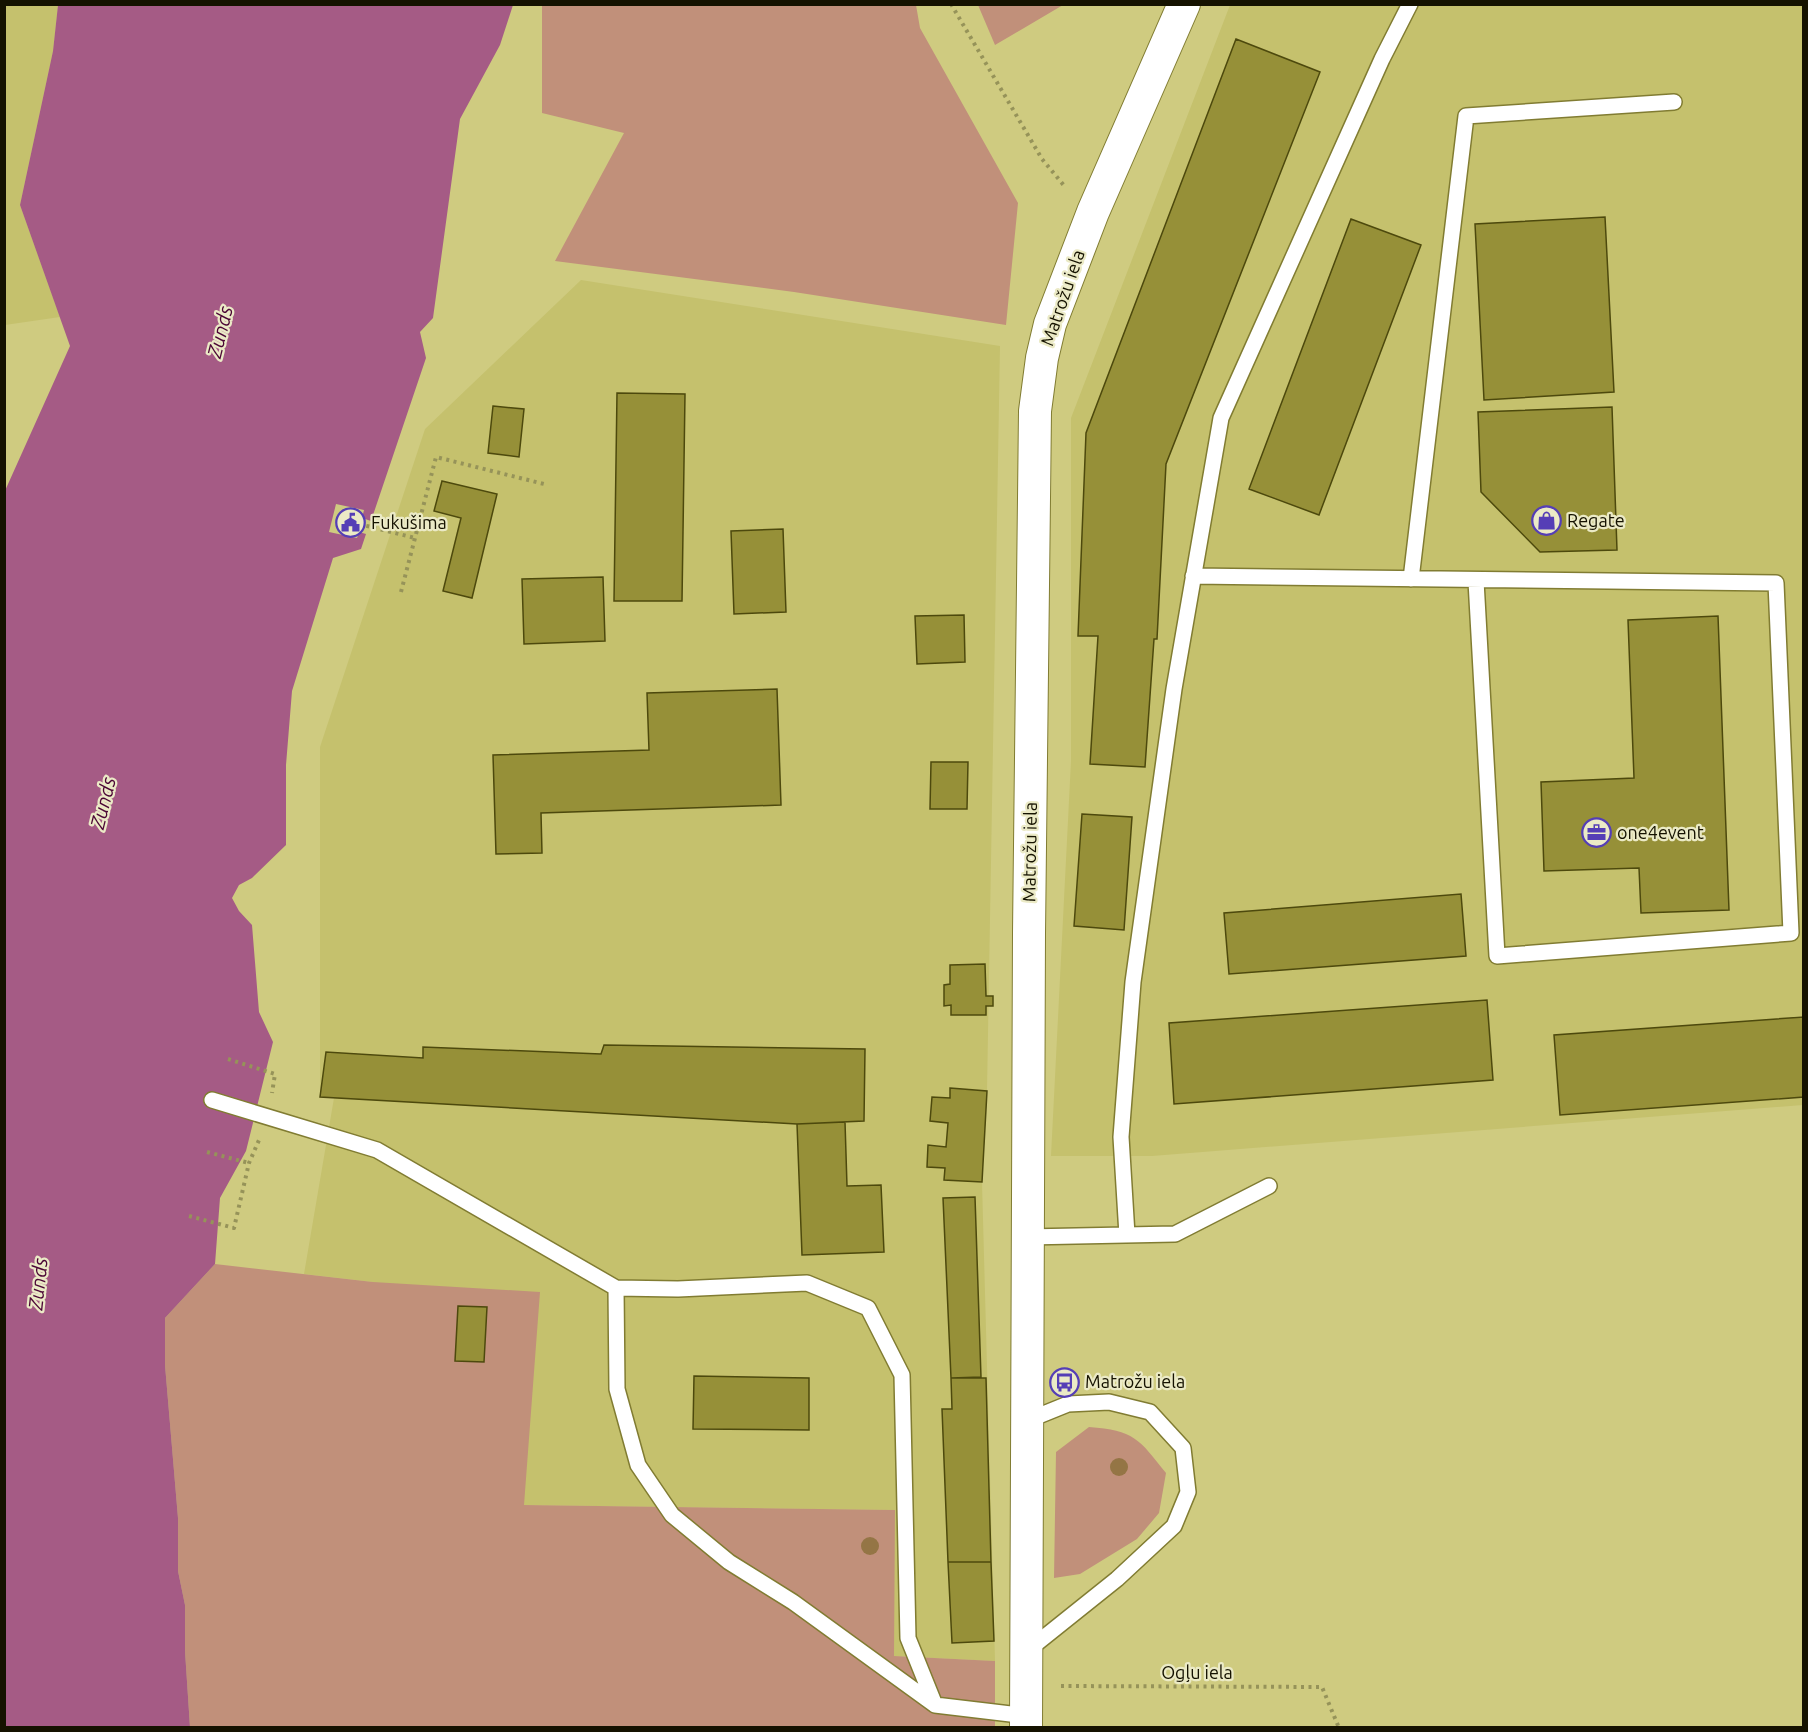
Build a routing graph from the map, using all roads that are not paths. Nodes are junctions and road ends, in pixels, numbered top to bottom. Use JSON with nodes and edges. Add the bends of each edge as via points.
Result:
{"nodes":[{"id":1,"x":1184,"y":4,"type":"edge"},
{"id":2,"x":1410,"y":4,"type":"edge"},
{"id":3,"x":1674,"y":102,"type":"dead end"},
{"id":4,"x":1193,"y":576,"type":"junction"},
{"id":5,"x":1411,"y":579,"type":"junction"},
{"id":6,"x":1476,"y":581,"type":"junction"},
{"id":7,"x":212,"y":1100,"type":"dead end"},
{"id":8,"x":1269,"y":1186,"type":"dead end"},
{"id":9,"x":1127,"y":1235,"type":"junction"},
{"id":10,"x":1027,"y":1237,"type":"junction"},
{"id":11,"x":616,"y":1288,"type":"junction"},
{"id":12,"x":1026,"y":1421,"type":"junction"},
{"id":13,"x":1027,"y":1651,"type":"junction"},
{"id":14,"x":935,"y":1705,"type":"junction"},
{"id":15,"x":1027,"y":1710,"type":"edge"}],
"edges":[{"from":1,"to":10,"type":"street","name":"Matrožu iela","via":[[1093,212],[1050,324],[1035,411]]},
{"from":2,"to":4,"type":"lane","via":[[1221,418]]},
{"from":3,"to":5,"type":"lane","via":[[1466,116]]},
{"from":4,"to":5,"type":"lane"},
{"from":4,"to":9,"type":"lane","via":[[1133,982],[1120,1137]]},
{"from":5,"to":6,"type":"lane"},
{"from":6,"to":6,"type":"lane","via":[[1497,956],[1791,933],[1776,583]]},
{"from":7,"to":11,"type":"lane","via":[[376,1150]]},
{"from":8,"to":9,"type":"lane","via":[[1175,1234]]},
{"from":9,"to":10,"type":"lane"},
{"from":10,"to":12,"type":"street","name":"Matrožu iela"},
{"from":11,"to":14,"type":"lane","via":[[617,1389],[638,1466],[672,1515],[729,1562],[793,1602]]},
{"from":11,"to":14,"type":"lane","via":[[807,1283],[868,1308],[902,1375],[908,1638]]},
{"from":12,"to":13,"type":"street","name":"Matrožu iela"},
{"from":12,"to":13,"type":"lane","via":[[1068,1404],[1109,1402],[1150,1412],[1183,1448],[1188,1491],[1174,1526],[1117,1579]]},
{"from":13,"to":15,"type":"street","name":"Matrožu iela"},
{"from":14,"to":15,"type":"lane"}]}
